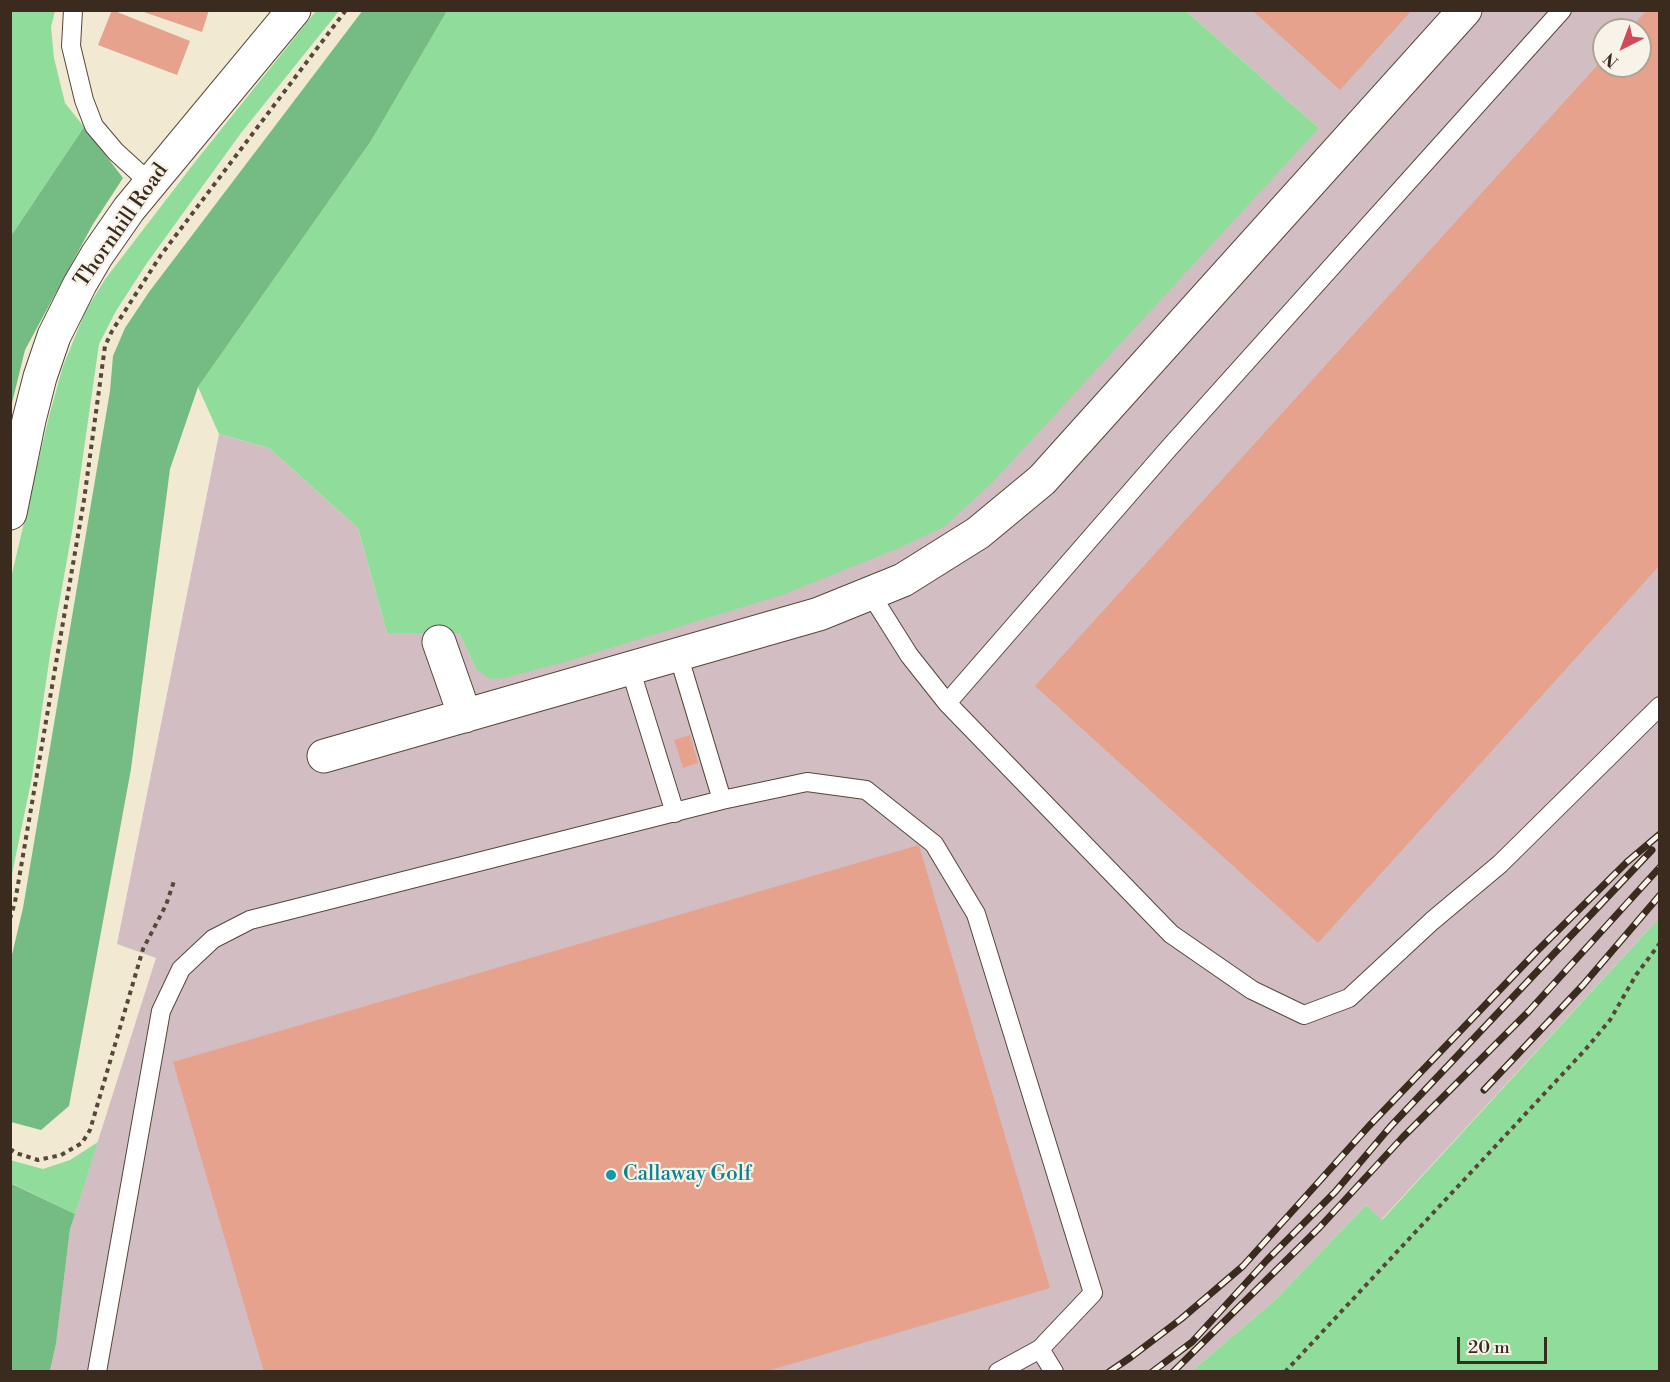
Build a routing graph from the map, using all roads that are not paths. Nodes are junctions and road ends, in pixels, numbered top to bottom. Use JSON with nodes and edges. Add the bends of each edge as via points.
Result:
{"nodes":[{"id":1,"x":74,"y":10,"type":"edge"},
{"id":2,"x":294,"y":10,"type":"edge"},
{"id":3,"x":1465,"y":10,"type":"edge"},
{"id":4,"x":1562,"y":10,"type":"edge"},
{"id":5,"x":150,"y":183,"type":"junction"},
{"id":6,"x":10,"y":513,"type":"edge"},
{"id":7,"x":870,"y":593,"type":"junction"},
{"id":8,"x":439,"y":642,"type":"dead end"},
{"id":9,"x":678,"y":654,"type":"junction"},
{"id":10,"x":630,"y":668,"type":"junction"},
{"id":11,"x":947,"y":703,"type":"junction"},
{"id":12,"x":1659,"y":706,"type":"edge"},
{"id":13,"x":465,"y":716,"type":"junction"},
{"id":14,"x":324,"y":756,"type":"dead end"},
{"id":15,"x":722,"y":800,"type":"junction"},
{"id":16,"x":675,"y":813,"type":"junction"},
{"id":17,"x":1040,"y":1349,"type":"junction"},
{"id":18,"x":97,"y":1371,"type":"edge"},
{"id":19,"x":998,"y":1371,"type":"edge"},
{"id":20,"x":1054,"y":1371,"type":"edge"}],
"edges":[{"from":1,"to":5,"type":"lane","via":[[71,46],[94,126]]},
{"from":2,"to":5,"type":"street","name":"Thornhill Road"},
{"from":3,"to":7,"type":"street","via":[[1042,480],[978,533],[903,580]]},
{"from":4,"to":11,"type":"lane","via":[[1177,439]]},
{"from":5,"to":6,"type":"street","name":"Thornhill Road","via":[[97,255],[65,310],[40,377]]},
{"from":7,"to":9,"type":"street","via":[[819,614]]},
{"from":7,"to":11,"type":"lane","via":[[909,655]]},
{"from":8,"to":13,"type":"street"},
{"from":9,"to":10,"type":"street"},
{"from":9,"to":15,"type":"lane"},
{"from":10,"to":13,"type":"street"},
{"from":10,"to":16,"type":"lane"},
{"from":11,"to":12,"type":"lane","via":[[1171,934],[1252,990],[1304,1015],[1349,998],[1500,864]]},
{"from":13,"to":14,"type":"street"},
{"from":15,"to":16,"type":"lane"},
{"from":15,"to":17,"type":"lane","via":[[807,782],[866,790],[934,844],[976,914],[1093,1293]]},
{"from":16,"to":18,"type":"lane","via":[[250,920],[213,939],[181,969],[161,1011]]},
{"from":17,"to":19,"type":"lane"},
{"from":17,"to":20,"type":"lane"}]}
